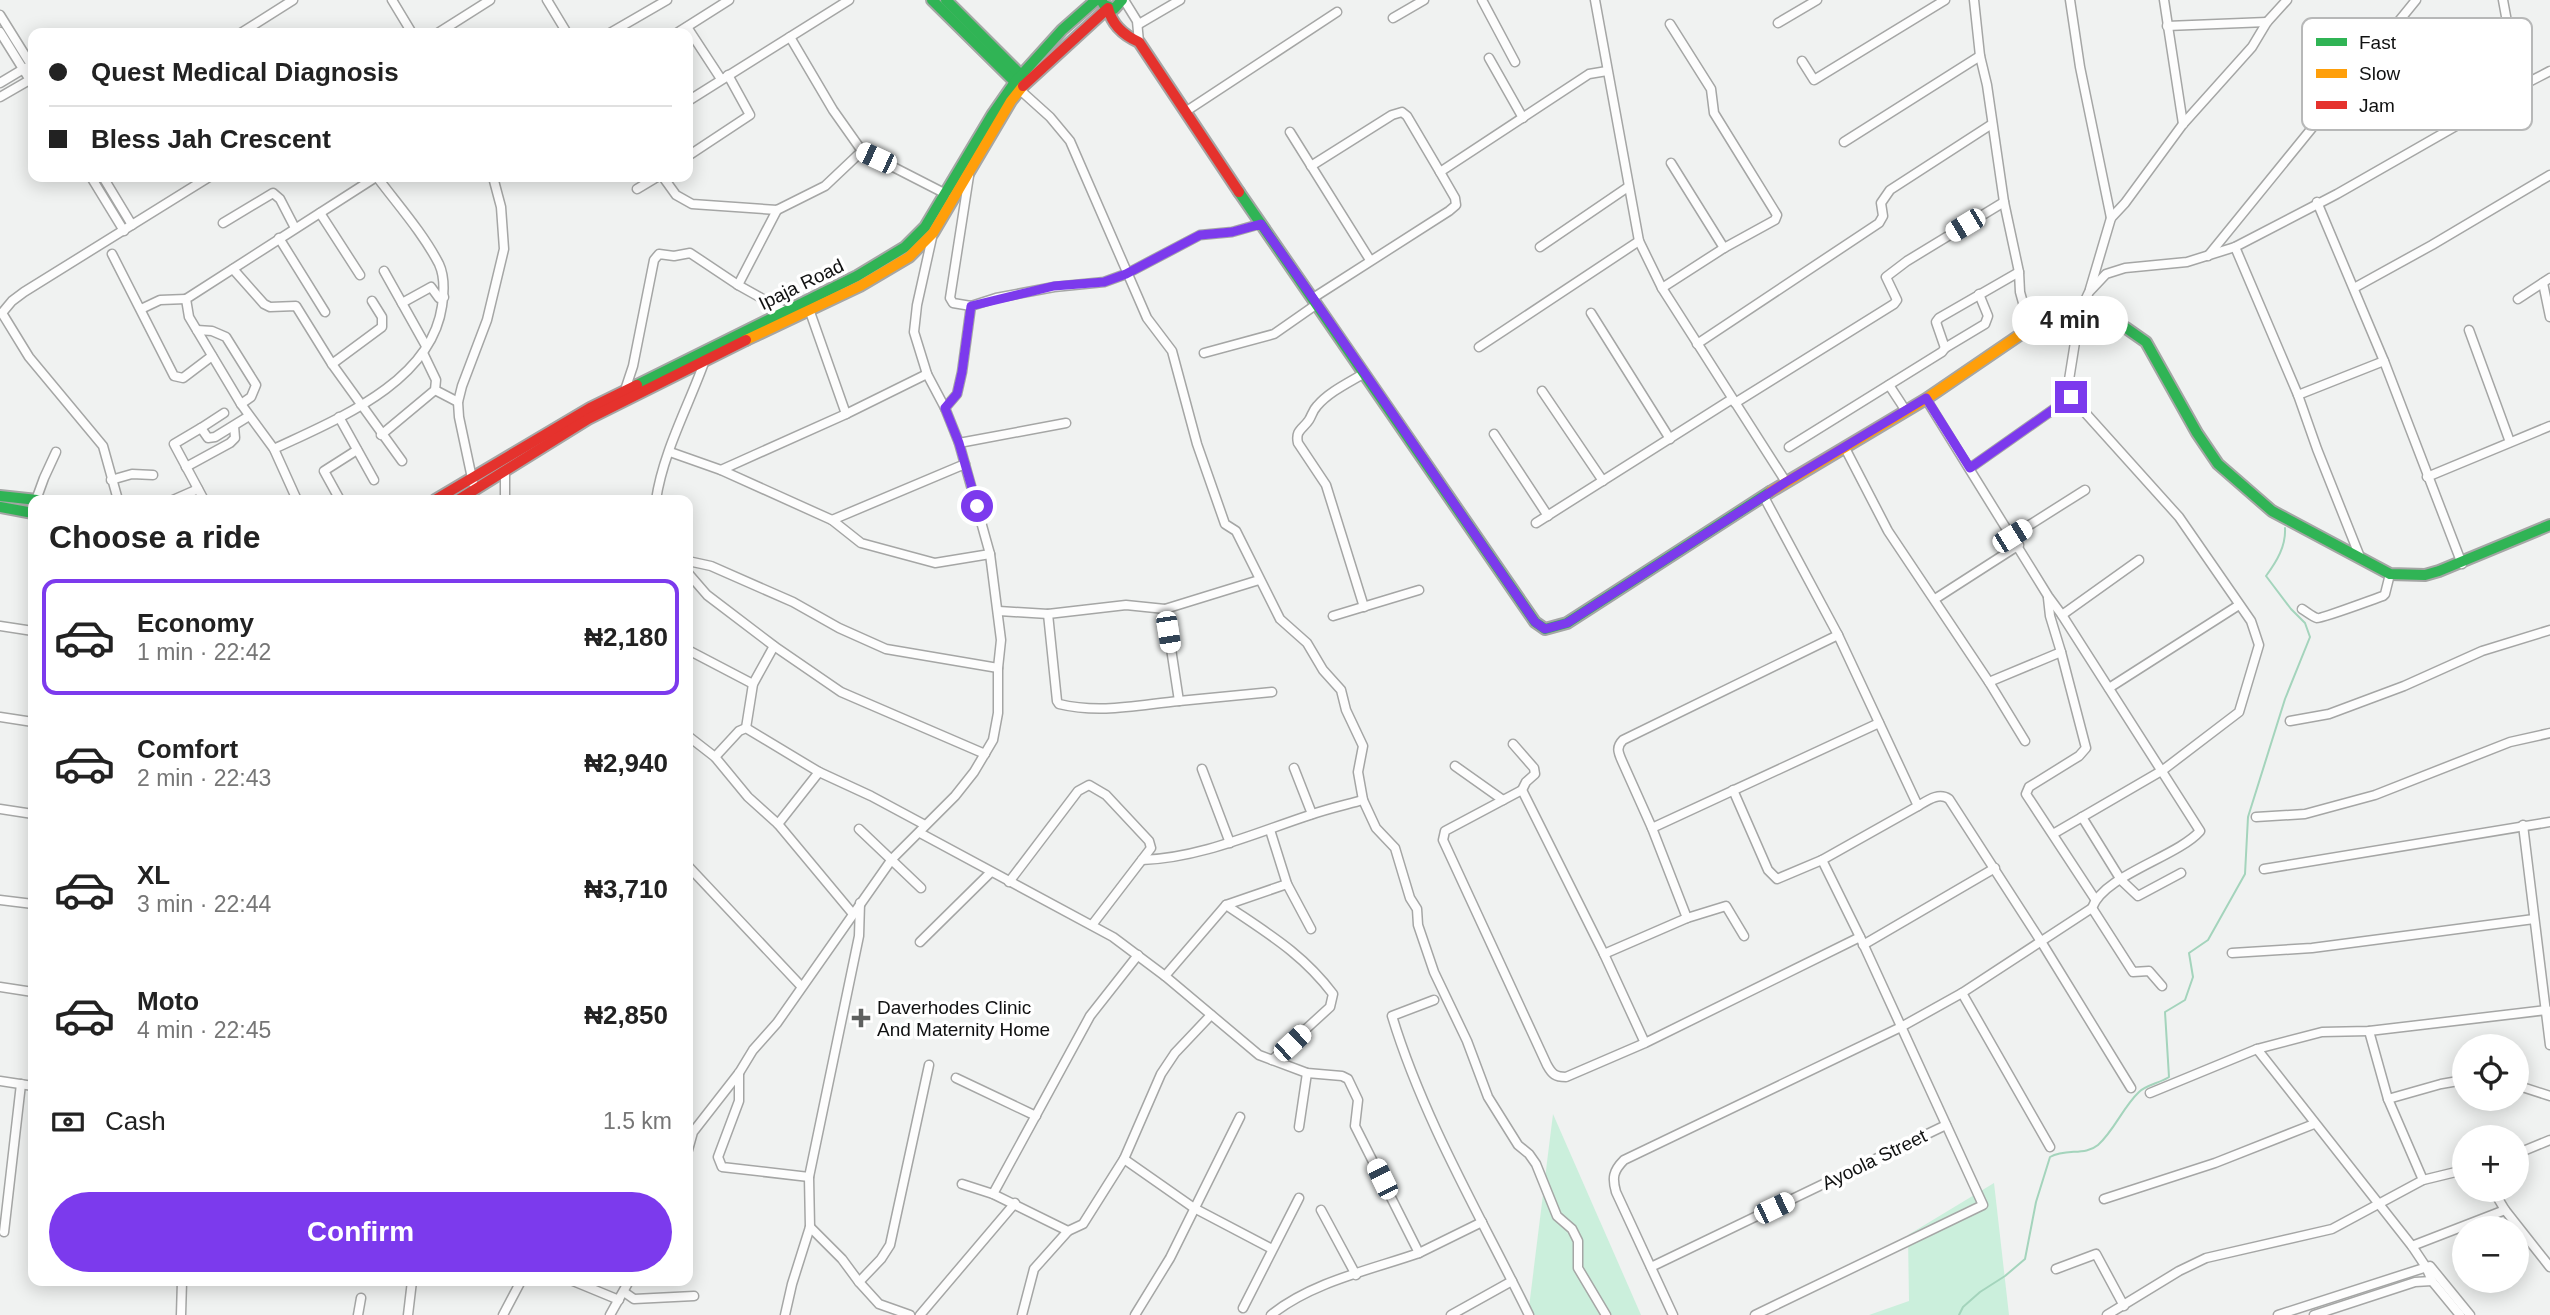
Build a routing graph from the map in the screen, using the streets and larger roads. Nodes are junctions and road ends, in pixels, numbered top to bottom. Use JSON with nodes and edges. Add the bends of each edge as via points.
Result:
{"nodes":[{"id":1,"x":293,"y":0,"type":"edge"},
{"id":2,"x":392,"y":0,"type":"edge"},
{"id":3,"x":490,"y":0,"type":"edge"},
{"id":4,"x":547,"y":0,"type":"edge"},
{"id":5,"x":665,"y":0,"type":"edge"},
{"id":6,"x":729,"y":0,"type":"edge"},
{"id":7,"x":849,"y":0,"type":"edge"},
{"id":8,"x":932,"y":0,"type":"edge"},
{"id":9,"x":946,"y":0,"type":"edge"},
{"id":10,"x":1096,"y":0,"type":"edge"},
{"id":11,"x":1123,"y":0,"type":"edge"},
{"id":12,"x":1180,"y":0,"type":"edge"},
{"id":13,"x":1424,"y":0,"type":"edge"},
{"id":14,"x":1482,"y":0,"type":"edge"},
{"id":15,"x":1595,"y":0,"type":"edge"},
{"id":16,"x":1816,"y":0,"type":"edge"},
{"id":17,"x":1945,"y":0,"type":"edge"},
{"id":18,"x":1974,"y":0,"type":"edge"},
{"id":19,"x":2070,"y":0,"type":"edge"},
{"id":20,"x":2164,"y":0,"type":"edge"},
{"id":21,"x":2287,"y":0,"type":"edge"},
{"id":22,"x":2416,"y":0,"type":"edge"},
{"id":23,"x":2503,"y":0,"type":"edge"},
{"id":24,"x":1105,"y":4,"type":"edge"},
{"id":25,"x":1337,"y":12,"type":"dead end"},
{"id":26,"x":0,"y":15,"type":"edge"},
{"id":27,"x":1393,"y":18,"type":"dead end"},
{"id":28,"x":2401,"y":18,"type":"edge"},
{"id":29,"x":2506,"y":18,"type":"edge"},
{"id":30,"x":2267,"y":22,"type":"junction"},
{"id":31,"x":1778,"y":23,"type":"dead end"},
{"id":32,"x":1139,"y":24,"type":"junction"},
{"id":33,"x":1670,"y":24,"type":"dead end"},
{"id":34,"x":2167,"y":26,"type":"junction"},
{"id":35,"x":687,"y":27,"type":"edge"},
{"id":36,"x":251,"y":28,"type":"edge"},
{"id":37,"x":409,"y":28,"type":"edge"},
{"id":38,"x":446,"y":28,"type":"edge"},
{"id":39,"x":564,"y":28,"type":"edge"},
{"id":40,"x":618,"y":28,"type":"edge"},
{"id":41,"x":0,"y":32,"type":"edge"},
{"id":42,"x":693,"y":35,"type":"edge"},
{"id":43,"x":790,"y":37,"type":"junction"},
{"id":44,"x":1139,"y":42,"type":"junction"},
{"id":45,"x":1980,"y":56,"type":"junction"},
{"id":46,"x":1489,"y":58,"type":"dead end"},
{"id":47,"x":1802,"y":61,"type":"dead end"},
{"id":48,"x":1515,"y":62,"type":"dead end"},
{"id":49,"x":28,"y":65,"type":"edge"},
{"id":50,"x":28,"y":66,"type":"edge"},
{"id":51,"x":28,"y":68,"type":"edge"},
{"id":52,"x":1607,"y":71,"type":"junction"},
{"id":53,"x":2550,"y":71,"type":"edge"},
{"id":54,"x":724,"y":77,"type":"junction"},
{"id":55,"x":2532,"y":80,"type":"edge"},
{"id":56,"x":1019,"y":82,"type":"junction"},
{"id":57,"x":0,"y":83,"type":"edge"},
{"id":58,"x":28,"y":83,"type":"edge"},
{"id":59,"x":0,"y":97,"type":"edge"},
{"id":60,"x":693,"y":98,"type":"edge"},
{"id":61,"x":1185,"y":112,"type":"junction"},
{"id":62,"x":1523,"y":118,"type":"junction"},
{"id":63,"x":1992,"y":124,"type":"junction"},
{"id":64,"x":2183,"y":124,"type":"junction"},
{"id":65,"x":2310,"y":130,"type":"edge"},
{"id":66,"x":2449,"y":130,"type":"edge"},
{"id":67,"x":1290,"y":132,"type":"dead end"},
{"id":68,"x":1844,"y":142,"type":"dead end"},
{"id":69,"x":862,"y":151,"type":"junction"},
{"id":70,"x":693,"y":153,"type":"edge"},
{"id":71,"x":1671,"y":163,"type":"dead end"},
{"id":72,"x":1311,"y":166,"type":"junction"},
{"id":73,"x":1440,"y":172,"type":"junction"},
{"id":74,"x":969,"y":173,"type":"junction"},
{"id":75,"x":2550,"y":175,"type":"edge"},
{"id":76,"x":94,"y":182,"type":"edge"},
{"id":77,"x":106,"y":182,"type":"edge"},
{"id":78,"x":201,"y":182,"type":"edge"},
{"id":79,"x":369,"y":182,"type":"edge"},
{"id":80,"x":381,"y":182,"type":"edge"},
{"id":81,"x":494,"y":182,"type":"edge"},
{"id":82,"x":649,"y":182,"type":"edge"},
{"id":83,"x":667,"y":182,"type":"edge"},
{"id":84,"x":1628,"y":187,"type":"junction"},
{"id":85,"x":637,"y":189,"type":"dead end"},
{"id":86,"x":946,"y":194,"type":"junction"},
{"id":87,"x":2004,"y":202,"type":"junction"},
{"id":88,"x":2317,"y":202,"type":"junction"},
{"id":89,"x":777,"y":210,"type":"junction"},
{"id":90,"x":320,"y":213,"type":"junction"},
{"id":91,"x":2110,"y":218,"type":"junction"},
{"id":92,"x":223,"y":223,"type":"dead end"},
{"id":93,"x":1261,"y":224,"type":"junction"},
{"id":94,"x":132,"y":225,"type":"junction"},
{"id":95,"x":295,"y":228,"type":"junction"},
{"id":96,"x":124,"y":231,"type":"junction"},
{"id":97,"x":933,"y":233,"type":"junction"},
{"id":98,"x":279,"y":237,"type":"junction"},
{"id":99,"x":1639,"y":241,"type":"junction"},
{"id":100,"x":1540,"y":247,"type":"dead end"},
{"id":101,"x":2235,"y":247,"type":"junction"},
{"id":102,"x":1724,"y":248,"type":"junction"},
{"id":103,"x":112,"y":254,"type":"dead end"},
{"id":104,"x":2208,"y":256,"type":"junction"},
{"id":105,"x":1370,"y":260,"type":"junction"},
{"id":106,"x":233,"y":269,"type":"junction"},
{"id":107,"x":384,"y":271,"type":"dead end"},
{"id":108,"x":2019,"y":272,"type":"junction"},
{"id":109,"x":1126,"y":274,"type":"junction"},
{"id":110,"x":360,"y":275,"type":"dead end"},
{"id":111,"x":2547,"y":280,"type":"edge"},
{"id":112,"x":738,"y":285,"type":"junction"},
{"id":113,"x":1662,"y":288,"type":"junction"},
{"id":114,"x":2354,"y":288,"type":"junction"},
{"id":115,"x":2090,"y":292,"type":"junction"},
{"id":116,"x":1979,"y":294,"type":"junction"},
{"id":117,"x":443,"y":298,"type":"junction"},
{"id":118,"x":186,"y":299,"type":"junction"},
{"id":119,"x":2518,"y":299,"type":"dead end"},
{"id":120,"x":372,"y":301,"type":"dead end"},
{"id":121,"x":1315,"y":301,"type":"junction"},
{"id":122,"x":402,"y":303,"type":"junction"},
{"id":123,"x":971,"y":306,"type":"junction"},
{"id":124,"x":141,"y":309,"type":"junction"},
{"id":125,"x":809,"y":309,"type":"junction"},
{"id":126,"x":325,"y":312,"type":"dead end"},
{"id":127,"x":1591,"y":313,"type":"dead end"},
{"id":128,"x":789,"y":314,"type":"junction"},
{"id":129,"x":2550,"y":317,"type":"edge"},
{"id":130,"x":2078,"y":320,"type":"junction"},
{"id":131,"x":2030,"y":328,"type":"junction"},
{"id":132,"x":198,"y":330,"type":"junction"},
{"id":133,"x":2469,"y":330,"type":"dead end"},
{"id":134,"x":1697,"y":344,"type":"junction"},
{"id":135,"x":1479,"y":347,"type":"dead end"},
{"id":136,"x":1945,"y":348,"type":"junction"},
{"id":137,"x":424,"y":350,"type":"junction"},
{"id":138,"x":1204,"y":353,"type":"dead end"},
{"id":139,"x":212,"y":356,"type":"junction"},
{"id":140,"x":705,"y":360,"type":"junction"},
{"id":141,"x":2384,"y":361,"type":"junction"},
{"id":142,"x":332,"y":364,"type":"junction"},
{"id":143,"x":927,"y":374,"type":"junction"},
{"id":144,"x":1363,"y":374,"type":"junction"},
{"id":145,"x":1889,"y":385,"type":"junction"},
{"id":146,"x":435,"y":390,"type":"junction"},
{"id":147,"x":625,"y":390,"type":"junction"},
{"id":148,"x":1542,"y":391,"type":"dead end"},
{"id":149,"x":2298,"y":395,"type":"junction"},
{"id":150,"x":2071,"y":397,"type":"junction"},
{"id":151,"x":1926,"y":398,"type":"junction"},
{"id":152,"x":1733,"y":401,"type":"junction"},
{"id":153,"x":458,"y":402,"type":"junction"},
{"id":154,"x":241,"y":404,"type":"junction"},
{"id":155,"x":362,"y":406,"type":"junction"},
{"id":156,"x":945,"y":408,"type":"junction"},
{"id":157,"x":1906,"y":411,"type":"junction"},
{"id":158,"x":225,"y":413,"type":"dead end"},
{"id":159,"x":846,"y":414,"type":"junction"},
{"id":160,"x":249,"y":416,"type":"junction"},
{"id":161,"x":340,"y":418,"type":"junction"},
{"id":162,"x":1066,"y":423,"type":"dead end"},
{"id":163,"x":234,"y":426,"type":"junction"},
{"id":164,"x":2550,"y":426,"type":"edge"},
{"id":165,"x":201,"y":428,"type":"junction"},
{"id":166,"x":1494,"y":434,"type":"dead end"},
{"id":167,"x":381,"y":435,"type":"junction"},
{"id":168,"x":1670,"y":439,"type":"junction"},
{"id":169,"x":2510,"y":442,"type":"junction"},
{"id":170,"x":959,"y":443,"type":"junction"},
{"id":171,"x":1789,"y":447,"type":"dead end"},
{"id":172,"x":1845,"y":448,"type":"junction"},
{"id":173,"x":274,"y":449,"type":"junction"},
{"id":174,"x":357,"y":450,"type":"junction"},
{"id":175,"x":56,"y":452,"type":"dead end"},
{"id":176,"x":670,"y":452,"type":"junction"},
{"id":177,"x":402,"y":461,"type":"dead end"},
{"id":178,"x":965,"y":464,"type":"junction"},
{"id":179,"x":186,"y":467,"type":"junction"},
{"id":180,"x":1970,"y":468,"type":"junction"},
{"id":181,"x":721,"y":470,"type":"junction"},
{"id":182,"x":505,"y":473,"type":"junction"},
{"id":183,"x":153,"y":475,"type":"dead end"},
{"id":184,"x":2427,"y":477,"type":"junction"},
{"id":185,"x":111,"y":480,"type":"junction"},
{"id":186,"x":374,"y":480,"type":"dead end"},
{"id":187,"x":1603,"y":481,"type":"junction"},
{"id":188,"x":1786,"y":482,"type":"junction"},
{"id":189,"x":474,"y":485,"type":"junction"},
{"id":190,"x":198,"y":489,"type":"junction"},
{"id":191,"x":2085,"y":490,"type":"dead end"},
{"id":192,"x":39,"y":495,"type":"edge"},
{"id":193,"x":116,"y":495,"type":"edge"},
{"id":194,"x":184,"y":495,"type":"edge"},
{"id":195,"x":201,"y":495,"type":"edge"},
{"id":196,"x":295,"y":495,"type":"edge"},
{"id":197,"x":337,"y":495,"type":"edge"},
{"id":198,"x":449,"y":495,"type":"edge"},
{"id":199,"x":463,"y":495,"type":"edge"},
{"id":200,"x":505,"y":495,"type":"edge"},
{"id":201,"x":656,"y":495,"type":"edge"},
{"id":202,"x":0,"y":496,"type":"edge"},
{"id":203,"x":1764,"y":497,"type":"junction"},
{"id":204,"x":28,"y":499,"type":"edge"},
{"id":205,"x":0,"y":507,"type":"edge"},
{"id":206,"x":28,"y":512,"type":"edge"},
{"id":207,"x":1548,"y":516,"type":"junction"},
{"id":208,"x":832,"y":520,"type":"junction"},
{"id":209,"x":1536,"y":523,"type":"dead end"},
{"id":210,"x":2550,"y":525,"type":"edge"},
{"id":211,"x":2012,"y":536,"type":"junction"},
{"id":212,"x":2019,"y":545,"type":"junction"},
{"id":213,"x":990,"y":554,"type":"junction"},
{"id":214,"x":2360,"y":557,"type":"junction"},
{"id":215,"x":2138,"y":560,"type":"dead end"},
{"id":216,"x":693,"y":562,"type":"edge"},
{"id":217,"x":2462,"y":564,"type":"junction"},
{"id":218,"x":2390,"y":574,"type":"junction"},
{"id":219,"x":693,"y":579,"type":"edge"},
{"id":220,"x":1259,"y":580,"type":"junction"},
{"id":221,"x":1419,"y":590,"type":"dead end"},
{"id":222,"x":2048,"y":596,"type":"junction"},
{"id":223,"x":1935,"y":599,"type":"junction"},
{"id":224,"x":2239,"y":605,"type":"junction"},
{"id":225,"x":1364,"y":607,"type":"junction"},
{"id":226,"x":1165,"y":609,"type":"junction"},
{"id":227,"x":2302,"y":609,"type":"dead end"},
{"id":228,"x":999,"y":611,"type":"junction"},
{"id":229,"x":1048,"y":614,"type":"junction"},
{"id":230,"x":2062,"y":615,"type":"junction"},
{"id":231,"x":1333,"y":616,"type":"dead end"},
{"id":232,"x":0,"y":626,"type":"edge"},
{"id":233,"x":28,"y":630,"type":"edge"},
{"id":234,"x":2550,"y":630,"type":"edge"},
{"id":235,"x":1838,"y":635,"type":"junction"},
{"id":236,"x":774,"y":646,"type":"junction"},
{"id":237,"x":2061,"y":652,"type":"junction"},
{"id":238,"x":693,"y":653,"type":"edge"},
{"id":239,"x":998,"y":668,"type":"junction"},
{"id":240,"x":1989,"y":682,"type":"junction"},
{"id":241,"x":754,"y":684,"type":"junction"},
{"id":242,"x":2109,"y":688,"type":"junction"},
{"id":243,"x":1272,"y":692,"type":"dead end"},
{"id":244,"x":1179,"y":701,"type":"junction"},
{"id":245,"x":0,"y":718,"type":"edge"},
{"id":246,"x":28,"y":721,"type":"edge"},
{"id":247,"x":2290,"y":721,"type":"dead end"},
{"id":248,"x":1880,"y":723,"type":"junction"},
{"id":249,"x":746,"y":728,"type":"junction"},
{"id":250,"x":2550,"y":733,"type":"edge"},
{"id":251,"x":693,"y":740,"type":"edge"},
{"id":252,"x":2025,"y":741,"type":"dead end"},
{"id":253,"x":1513,"y":744,"type":"dead end"},
{"id":254,"x":985,"y":754,"type":"junction"},
{"id":255,"x":715,"y":757,"type":"junction"},
{"id":256,"x":1455,"y":766,"type":"dead end"},
{"id":257,"x":1202,"y":768,"type":"dead end"},
{"id":258,"x":1294,"y":768,"type":"dead end"},
{"id":259,"x":2162,"y":771,"type":"junction"},
{"id":260,"x":819,"y":772,"type":"junction"},
{"id":261,"x":1522,"y":790,"type":"junction"},
{"id":262,"x":1733,"y":790,"type":"junction"},
{"id":263,"x":1363,"y":800,"type":"junction"},
{"id":264,"x":1503,"y":800,"type":"junction"},
{"id":265,"x":1917,"y":806,"type":"junction"},
{"id":266,"x":0,"y":809,"type":"edge"},
{"id":267,"x":28,"y":813,"type":"edge"},
{"id":268,"x":1312,"y":814,"type":"junction"},
{"id":269,"x":2082,"y":817,"type":"junction"},
{"id":270,"x":2256,"y":817,"type":"dead end"},
{"id":271,"x":2550,"y":822,"type":"edge"},
{"id":272,"x":778,"y":824,"type":"junction"},
{"id":273,"x":2523,"y":825,"type":"junction"},
{"id":274,"x":1652,"y":828,"type":"junction"},
{"id":275,"x":859,"y":829,"type":"dead end"},
{"id":276,"x":922,"y":829,"type":"junction"},
{"id":277,"x":1270,"y":830,"type":"junction"},
{"id":278,"x":2053,"y":834,"type":"junction"},
{"id":279,"x":1230,"y":844,"type":"junction"},
{"id":280,"x":892,"y":859,"type":"junction"},
{"id":281,"x":1142,"y":860,"type":"junction"},
{"id":282,"x":1822,"y":860,"type":"junction"},
{"id":283,"x":1995,"y":868,"type":"junction"},
{"id":284,"x":2264,"y":869,"type":"dead end"},
{"id":285,"x":693,"y":871,"type":"edge"},
{"id":286,"x":991,"y":872,"type":"junction"},
{"id":287,"x":2181,"y":873,"type":"dead end"},
{"id":288,"x":2121,"y":880,"type":"junction"},
{"id":289,"x":1009,"y":882,"type":"junction"},
{"id":290,"x":1287,"y":884,"type":"junction"},
{"id":291,"x":921,"y":888,"type":"dead end"},
{"id":292,"x":0,"y":900,"type":"edge"},
{"id":293,"x":860,"y":902,"type":"junction"},
{"id":294,"x":28,"y":903,"type":"edge"},
{"id":295,"x":2094,"y":904,"type":"junction"},
{"id":296,"x":1226,"y":905,"type":"junction"},
{"id":297,"x":853,"y":914,"type":"junction"},
{"id":298,"x":1687,"y":918,"type":"junction"},
{"id":299,"x":2534,"y":919,"type":"junction"},
{"id":300,"x":1092,"y":925,"type":"junction"},
{"id":301,"x":1311,"y":929,"type":"dead end"},
{"id":302,"x":1744,"y":936,"type":"dead end"},
{"id":303,"x":1861,"y":941,"type":"junction"},
{"id":304,"x":920,"y":942,"type":"dead end"},
{"id":305,"x":2042,"y":943,"type":"junction"},
{"id":306,"x":2232,"y":953,"type":"dead end"},
{"id":307,"x":1604,"y":954,"type":"junction"},
{"id":308,"x":1138,"y":956,"type":"junction"},
{"id":309,"x":1165,"y":976,"type":"junction"},
{"id":310,"x":801,"y":986,"type":"junction"},
{"id":311,"x":2162,"y":986,"type":"dead end"},
{"id":312,"x":0,"y":987,"type":"edge"},
{"id":313,"x":28,"y":991,"type":"edge"},
{"id":314,"x":1962,"y":993,"type":"junction"},
{"id":315,"x":1434,"y":1000,"type":"dead end"},
{"id":316,"x":2547,"y":1010,"type":"junction"},
{"id":317,"x":1211,"y":1015,"type":"junction"},
{"id":318,"x":1901,"y":1027,"type":"junction"},
{"id":319,"x":2369,"y":1031,"type":"junction"},
{"id":320,"x":1645,"y":1043,"type":"junction"},
{"id":321,"x":2550,"y":1045,"type":"edge"},
{"id":322,"x":2257,"y":1049,"type":"junction"},
{"id":323,"x":1272,"y":1060,"type":"junction"},
{"id":324,"x":929,"y":1065,"type":"dead end"},
{"id":325,"x":739,"y":1073,"type":"junction"},
{"id":326,"x":1307,"y":1073,"type":"junction"},
{"id":327,"x":956,"y":1078,"type":"dead end"},
{"id":328,"x":0,"y":1081,"type":"edge"},
{"id":329,"x":2452,"y":1082,"type":"edge"},
{"id":330,"x":21,"y":1084,"type":"junction"},
{"id":331,"x":28,"y":1085,"type":"edge"},
{"id":332,"x":2131,"y":1088,"type":"dead end"},
{"id":333,"x":2529,"y":1089,"type":"edge"},
{"id":334,"x":2150,"y":1093,"type":"dead end"},
{"id":335,"x":2550,"y":1096,"type":"edge"},
{"id":336,"x":2388,"y":1099,"type":"junction"},
{"id":337,"x":1036,"y":1116,"type":"junction"},
{"id":338,"x":1240,"y":1117,"type":"dead end"},
{"id":339,"x":2314,"y":1124,"type":"junction"},
{"id":340,"x":1946,"y":1125,"type":"junction"},
{"id":341,"x":693,"y":1126,"type":"edge"},
{"id":342,"x":1299,"y":1127,"type":"dead end"},
{"id":343,"x":2550,"y":1140,"type":"edge"},
{"id":344,"x":2050,"y":1147,"type":"dead end"},
{"id":345,"x":2529,"y":1149,"type":"edge"},
{"id":346,"x":1125,"y":1159,"type":"junction"},
{"id":347,"x":2452,"y":1173,"type":"edge"},
{"id":348,"x":809,"y":1177,"type":"junction"},
{"id":349,"x":2423,"y":1180,"type":"junction"},
{"id":350,"x":962,"y":1184,"type":"dead end"},
{"id":351,"x":993,"y":1194,"type":"junction"},
{"id":352,"x":1299,"y":1198,"type":"dead end"},
{"id":353,"x":2104,"y":1199,"type":"dead end"},
{"id":354,"x":2500,"y":1202,"type":"edge"},
{"id":355,"x":1015,"y":1203,"type":"junction"},
{"id":356,"x":2379,"y":1204,"type":"junction"},
{"id":357,"x":1194,"y":1208,"type":"junction"},
{"id":358,"x":1321,"y":1210,"type":"dead end"},
{"id":359,"x":2505,"y":1210,"type":"junction"},
{"id":360,"x":1482,"y":1222,"type":"junction"},
{"id":361,"x":810,"y":1227,"type":"junction"},
{"id":362,"x":1068,"y":1231,"type":"junction"},
{"id":363,"x":4,"y":1232,"type":"dead end"},
{"id":364,"x":2412,"y":1247,"type":"junction"},
{"id":365,"x":1272,"y":1249,"type":"junction"},
{"id":366,"x":1419,"y":1253,"type":"junction"},
{"id":367,"x":2550,"y":1266,"type":"edge"},
{"id":368,"x":1651,"y":1267,"type":"junction"},
{"id":369,"x":2426,"y":1267,"type":"junction"},
{"id":370,"x":2056,"y":1269,"type":"dead end"},
{"id":371,"x":1356,"y":1275,"type":"junction"},
{"id":372,"x":1512,"y":1281,"type":"junction"},
{"id":373,"x":2432,"y":1281,"type":"junction"},
{"id":374,"x":859,"y":1282,"type":"junction"},
{"id":375,"x":182,"y":1286,"type":"edge"},
{"id":376,"x":411,"y":1286,"type":"edge"},
{"id":377,"x":518,"y":1286,"type":"edge"},
{"id":378,"x":585,"y":1286,"type":"edge"},
{"id":379,"x":627,"y":1286,"type":"edge"},
{"id":380,"x":624,"y":1292,"type":"junction"},
{"id":381,"x":694,"y":1296,"type":"dead end"},
{"id":382,"x":361,"y":1298,"type":"dead end"},
{"id":383,"x":619,"y":1300,"type":"junction"},
{"id":384,"x":2124,"y":1306,"type":"junction"},
{"id":385,"x":1244,"y":1308,"type":"dead end"},
{"id":386,"x":181,"y":1315,"type":"edge"},
{"id":387,"x":358,"y":1315,"type":"edge"},
{"id":388,"x":408,"y":1315,"type":"edge"},
{"id":389,"x":503,"y":1315,"type":"edge"},
{"id":390,"x":610,"y":1315,"type":"edge"},
{"id":391,"x":785,"y":1315,"type":"edge"},
{"id":392,"x":910,"y":1315,"type":"edge"},
{"id":393,"x":920,"y":1315,"type":"edge"},
{"id":394,"x":1021,"y":1315,"type":"edge"},
{"id":395,"x":1135,"y":1315,"type":"edge"},
{"id":396,"x":1271,"y":1315,"type":"edge"},
{"id":397,"x":1451,"y":1315,"type":"edge"},
{"id":398,"x":1529,"y":1315,"type":"edge"},
{"id":399,"x":1606,"y":1315,"type":"edge"},
{"id":400,"x":1673,"y":1315,"type":"edge"},
{"id":401,"x":1755,"y":1315,"type":"edge"},
{"id":402,"x":2107,"y":1315,"type":"edge"},
{"id":403,"x":2278,"y":1315,"type":"edge"},
{"id":404,"x":2315,"y":1315,"type":"edge"},
{"id":405,"x":2460,"y":1315,"type":"edge"},
{"id":406,"x":2470,"y":1315,"type":"edge"}],
"edges":[{"from":1,"to":36,"type":"street"},
{"from":2,"to":37,"type":"street"},
{"from":3,"to":38,"type":"street"},
{"from":4,"to":39,"type":"street"},
{"from":5,"to":40,"type":"street"},
{"from":6,"to":35,"type":"street"},
{"from":7,"to":43,"type":"street"},
{"from":8,"to":56,"type":"street"},
{"from":9,"to":56,"type":"street"},
{"from":10,"to":56,"type":"street","name":"Ipaja Road","via":[[1062,30]]},
{"from":11,"to":24,"type":"street","name":"Ipaja Road","via":[[1118,6]]},
{"from":11,"to":32,"type":"street"},
{"from":12,"to":32,"type":"street"},
{"from":13,"to":27,"type":"street"},
{"from":14,"to":48,"type":"street"},
{"from":15,"to":52,"type":"street"},
{"from":16,"to":31,"type":"street"},
{"from":17,"to":47,"type":"street","via":[[1814,80]]},
{"from":18,"to":45,"type":"street"},
{"from":19,"to":91,"type":"street"},
{"from":20,"to":34,"type":"street"},
{"from":21,"to":30,"type":"street"},
{"from":22,"to":28,"type":"street"},
{"from":23,"to":29,"type":"street"},
{"from":24,"to":44,"type":"street","via":[[1118,29]]},
{"from":24,"to":56,"type":"street","name":"Ipaja Road"},
{"from":25,"to":61,"type":"street"},
{"from":26,"to":49,"type":"street"},
{"from":30,"to":34,"type":"street"},
{"from":30,"to":64,"type":"street","via":[[2252,47]]},
{"from":32,"to":44,"type":"street"},
{"from":33,"to":102,"type":"street","via":[[1711,89],[1714,113],[1776,210],[1775,220]]},
{"from":34,"to":64,"type":"street"},
{"from":41,"to":50,"type":"street"},
{"from":42,"to":54,"type":"street"},
{"from":43,"to":54,"type":"street"},
{"from":43,"to":69,"type":"street"},
{"from":44,"to":61,"type":"street"},
{"from":45,"to":63,"type":"street"},
{"from":45,"to":68,"type":"street"},
{"from":46,"to":62,"type":"street"},
{"from":51,"to":57,"type":"street"},
{"from":52,"to":62,"type":"street","via":[[1589,74]]},
{"from":52,"to":84,"type":"street"},
{"from":53,"to":55,"type":"street"},
{"from":54,"to":60,"type":"street"},
{"from":54,"to":70,"type":"street","via":[[750,115]]},
{"from":56,"to":74,"type":"street","name":"Ipaja Road"},
{"from":56,"to":86,"type":"street","name":"Ipaja Road","via":[[983,129]]},
{"from":56,"to":109,"type":"street","via":[[1070,141]]},
{"from":58,"to":59,"type":"street"},
{"from":61,"to":93,"type":"street"},
{"from":62,"to":73,"type":"street"},
{"from":63,"to":87,"type":"street"},
{"from":63,"to":134,"type":"street","via":[[1890,190],[1881,203],[1879,223]]},
{"from":64,"to":91,"type":"street"},
{"from":65,"to":104,"type":"street"},
{"from":66,"to":88,"type":"street"},
{"from":67,"to":72,"type":"street"},
{"from":69,"to":86,"type":"street"},
{"from":69,"to":89,"type":"street","via":[[825,186]]},
{"from":71,"to":102,"type":"street"},
{"from":72,"to":73,"type":"street","via":[[1402,112]]},
{"from":72,"to":105,"type":"street"},
{"from":73,"to":105,"type":"street","via":[[1456,205]]},
{"from":74,"to":97,"type":"street","name":"Ipaja Road"},
{"from":74,"to":123,"type":"street","via":[[950,298],[953,303]]},
{"from":75,"to":114,"type":"street"},
{"from":76,"to":96,"type":"street"},
{"from":77,"to":94,"type":"street"},
{"from":78,"to":94,"type":"street"},
{"from":79,"to":90,"type":"street"},
{"from":80,"to":117,"type":"street","via":[[440,266]]},
{"from":81,"to":153,"type":"street","via":[[503,249],[487,320]]},
{"from":82,"to":85,"type":"street"},
{"from":83,"to":89,"type":"street","via":[[676,195],[692,204]]},
{"from":84,"to":99,"type":"street"},
{"from":84,"to":100,"type":"street"},
{"from":86,"to":128,"type":"street","name":"Ipaja Road","via":[[905,247]]},
{"from":87,"to":108,"type":"street"},
{"from":87,"to":152,"type":"street","via":[[1886,277],[1896,295],[1894,304]]},
{"from":88,"to":101,"type":"street"},
{"from":88,"to":114,"type":"street"},
{"from":89,"to":112,"type":"street"},
{"from":90,"to":95,"type":"street"},
{"from":90,"to":110,"type":"street"},
{"from":91,"to":115,"type":"street"},
{"from":92,"to":95,"type":"street","via":[[273,194]]},
{"from":93,"to":109,"type":"street","via":[[1200,235]]},
{"from":93,"to":121,"type":"street"},
{"from":94,"to":96,"type":"street"},
{"from":95,"to":98,"type":"street"},
{"from":96,"to":185,"type":"street","via":[[24,292],[2,313],[29,357],[103,446]]},
{"from":97,"to":125,"type":"street","name":"Ipaja Road","via":[[890,270]]},
{"from":97,"to":143,"type":"street","via":[[914,332]]},
{"from":98,"to":106,"type":"street"},
{"from":98,"to":126,"type":"street"},
{"from":99,"to":113,"type":"street"},
{"from":99,"to":135,"type":"street"},
{"from":101,"to":104,"type":"street"},
{"from":101,"to":149,"type":"street"},
{"from":102,"to":113,"type":"street"},
{"from":103,"to":124,"type":"street"},
{"from":104,"to":115,"type":"street","via":[[2125,268],[2106,274]]},
{"from":105,"to":121,"type":"street"},
{"from":106,"to":118,"type":"street"},
{"from":106,"to":142,"type":"street","via":[[264,304],[296,306]]},
{"from":107,"to":122,"type":"street"},
{"from":108,"to":116,"type":"street"},
{"from":108,"to":131,"type":"street"},
{"from":109,"to":123,"type":"street"},
{"from":109,"to":220,"type":"street","via":[[1147,318],[1172,351],[1225,523],[1236,531]]},
{"from":111,"to":119,"type":"street"},
{"from":111,"to":129,"type":"street"},
{"from":112,"to":128,"type":"street"},
{"from":112,"to":147,"type":"street","via":[[690,253],[659,254]]},
{"from":113,"to":134,"type":"street"},
{"from":114,"to":141,"type":"street"},
{"from":115,"to":130,"type":"street"},
{"from":116,"to":136,"type":"street","via":[[1988,316],[1985,324]]},
{"from":116,"to":136,"type":"street","via":[[1936,322]]},
{"from":117,"to":122,"type":"street","via":[[431,287]]},
{"from":117,"to":137,"type":"street","via":[[441,314]]},
{"from":118,"to":124,"type":"street","via":[[160,300]]},
{"from":118,"to":132,"type":"street"},
{"from":120,"to":142,"type":"street","via":[[382,317],[382,327]]},
{"from":121,"to":138,"type":"street","via":[[1274,334]]},
{"from":121,"to":144,"type":"street"},
{"from":122,"to":137,"type":"street"},
{"from":123,"to":156,"type":"street","via":[[957,394]]},
{"from":124,"to":139,"type":"street","via":[[174,376],[183,378]]},
{"from":125,"to":128,"type":"street","name":"Ipaja Road"},
{"from":125,"to":159,"type":"street"},
{"from":127,"to":168,"type":"street"},
{"from":128,"to":140,"type":"street","name":"Ipaja Road"},
{"from":128,"to":147,"type":"street","name":"Ipaja Road"},
{"from":130,"to":131,"type":"street","via":[[2043,322]]},
{"from":130,"to":150,"type":"street","via":[[2068,386]]},
{"from":130,"to":214,"type":"street","via":[[2126,328],[2146,342],[2218,464],[2273,511]]},
{"from":131,"to":151,"type":"street"},
{"from":132,"to":139,"type":"street"},
{"from":132,"to":154,"type":"street","via":[[226,337],[256,385],[251,397]]},
{"from":133,"to":169,"type":"street"},
{"from":134,"to":152,"type":"street"},
{"from":136,"to":145,"type":"street"},
{"from":137,"to":146,"type":"street","via":[[436,380]]},
{"from":137,"to":155,"type":"street","via":[[416,363]]},
{"from":139,"to":154,"type":"street"},
{"from":140,"to":176,"type":"street"},
{"from":140,"to":182,"type":"street","name":"Ipaja Road","via":[[588,419]]},
{"from":141,"to":149,"type":"street"},
{"from":141,"to":184,"type":"street"},
{"from":142,"to":155,"type":"street"},
{"from":143,"to":156,"type":"street"},
{"from":143,"to":159,"type":"street"},
{"from":144,"to":203,"type":"street","via":[[1535,622],[1545,629],[1567,623]]},
{"from":144,"to":225,"type":"street","via":[[1320,402],[1296,436],[1326,485]]},
{"from":145,"to":157,"type":"street"},
{"from":145,"to":171,"type":"street"},
{"from":146,"to":153,"type":"street"},
{"from":146,"to":167,"type":"street"},
{"from":147,"to":189,"type":"street","name":"Ipaja Road"},
{"from":148,"to":187,"type":"street"},
{"from":149,"to":214,"type":"street"},
{"from":150,"to":180,"type":"street"},
{"from":150,"to":224,"type":"street","via":[[2171,508]]},
{"from":151,"to":157,"type":"street"},
{"from":151,"to":180,"type":"street"},
{"from":152,"to":168,"type":"street"},
{"from":152,"to":188,"type":"street"},
{"from":153,"to":189,"type":"street"},
{"from":154,"to":160,"type":"street"},
{"from":155,"to":161,"type":"street"},
{"from":155,"to":167,"type":"street"},
{"from":156,"to":170,"type":"street"},
{"from":157,"to":172,"type":"street"},
{"from":158,"to":165,"type":"street"},
{"from":159,"to":181,"type":"street"},
{"from":160,"to":163,"type":"street"},
{"from":160,"to":173,"type":"street"},
{"from":161,"to":173,"type":"street"},
{"from":161,"to":174,"type":"street"},
{"from":162,"to":170,"type":"street"},
{"from":163,"to":165,"type":"street","via":[[212,438]]},
{"from":163,"to":179,"type":"street","via":[[235,438],[230,443]]},
{"from":164,"to":169,"type":"street"},
{"from":165,"to":179,"type":"street","via":[[174,444]]},
{"from":166,"to":207,"type":"street"},
{"from":167,"to":177,"type":"street"},
{"from":168,"to":187,"type":"street"},
{"from":169,"to":184,"type":"street"},
{"from":170,"to":178,"type":"street"},
{"from":172,"to":188,"type":"street"},
{"from":172,"to":223,"type":"street","via":[[1888,531]]},
{"from":173,"to":196,"type":"street"},
{"from":174,"to":186,"type":"street"},
{"from":174,"to":197,"type":"street","via":[[324,471]]},
{"from":175,"to":192,"type":"street"},
{"from":176,"to":181,"type":"street"},
{"from":176,"to":201,"type":"street"},
{"from":178,"to":208,"type":"street"},
{"from":178,"to":213,"type":"street"},
{"from":179,"to":190,"type":"street"},
{"from":180,"to":211,"type":"street"},
{"from":181,"to":208,"type":"street"},
{"from":182,"to":189,"type":"street","name":"Ipaja Road"},
{"from":182,"to":200,"type":"street"},
{"from":183,"to":185,"type":"street"},
{"from":184,"to":217,"type":"street"},
{"from":185,"to":193,"type":"street"},
{"from":187,"to":207,"type":"street"},
{"from":188,"to":203,"type":"street"},
{"from":189,"to":198,"type":"street","name":"Ipaja Road"},
{"from":189,"to":199,"type":"street","name":"Ipaja Road"},
{"from":190,"to":194,"type":"street"},
{"from":190,"to":195,"type":"street"},
{"from":191,"to":211,"type":"street"},
{"from":202,"to":204,"type":"street"},
{"from":203,"to":235,"type":"street"},
{"from":205,"to":206,"type":"street"},
{"from":207,"to":209,"type":"street"},
{"from":208,"to":213,"type":"street","via":[[861,543],[935,563]]},
{"from":210,"to":217,"type":"street"},
{"from":211,"to":212,"type":"street"},
{"from":212,"to":222,"type":"street"},
{"from":212,"to":223,"type":"street"},
{"from":213,"to":228,"type":"street"},
{"from":214,"to":218,"type":"street"},
{"from":215,"to":230,"type":"street"},
{"from":216,"to":239,"type":"street","via":[[711,566],[886,649]]},
{"from":217,"to":218,"type":"street","via":[[2425,575]]},
{"from":218,"to":227,"type":"street","via":[[2382,596],[2323,618]]},
{"from":219,"to":236,"type":"street","via":[[707,595]]},
{"from":220,"to":226,"type":"street"},
{"from":220,"to":263,"type":"street","via":[[1280,619],[1307,643],[1341,691],[1363,746],[1358,772]]},
{"from":221,"to":225,"type":"street"},
{"from":222,"to":230,"type":"street"},
{"from":222,"to":237,"type":"street"},
{"from":223,"to":240,"type":"street"},
{"from":224,"to":242,"type":"street"},
{"from":224,"to":259,"type":"street","via":[[2251,621],[2259,645],[2239,712]]},
{"from":225,"to":231,"type":"street"},
{"from":226,"to":229,"type":"street","via":[[1126,605]]},
{"from":226,"to":244,"type":"street"},
{"from":228,"to":229,"type":"street"},
{"from":228,"to":239,"type":"street"},
{"from":229,"to":244,"type":"street","via":[[1059,704],[1124,709]]},
{"from":230,"to":242,"type":"street"},
{"from":232,"to":233,"type":"street"},
{"from":234,"to":247,"type":"street","via":[[2482,651],[2329,714]]},
{"from":235,"to":248,"type":"street"},
{"from":235,"to":274,"type":"street","via":[[1619,744]]},
{"from":236,"to":241,"type":"street"},
{"from":236,"to":254,"type":"street","via":[[841,692]]},
{"from":237,"to":240,"type":"street"},
{"from":237,"to":278,"type":"street","via":[[2085,748],[2026,790]]},
{"from":238,"to":241,"type":"street"},
{"from":239,"to":254,"type":"street","via":[[998,713]]},
{"from":240,"to":252,"type":"street"},
{"from":241,"to":249,"type":"street"},
{"from":242,"to":259,"type":"street"},
{"from":243,"to":244,"type":"street"},
{"from":245,"to":246,"type":"street"},
{"from":248,"to":262,"type":"street"},
{"from":248,"to":265,"type":"street"},
{"from":249,"to":255,"type":"street"},
{"from":249,"to":260,"type":"street"},
{"from":250,"to":270,"type":"street","via":[[2510,742],[2375,795],[2305,814]]},
{"from":251,"to":255,"type":"street"},
{"from":253,"to":261,"type":"street","via":[[1534,768],[1535,775]]},
{"from":254,"to":276,"type":"street","via":[[955,796]]},
{"from":255,"to":272,"type":"street"},
{"from":256,"to":264,"type":"street"},
{"from":257,"to":279,"type":"street"},
{"from":258,"to":268,"type":"street"},
{"from":259,"to":269,"type":"street"},
{"from":259,"to":288,"type":"street","via":[[2199,833]]},
{"from":260,"to":272,"type":"street"},
{"from":260,"to":276,"type":"street","via":[[871,796]]},
{"from":261,"to":264,"type":"street"},
{"from":261,"to":307,"type":"street"},
{"from":262,"to":274,"type":"street"},
{"from":262,"to":282,"type":"street","via":[[1773,877],[1781,878]]},
{"from":263,"to":268,"type":"street"},
{"from":263,"to":399,"type":"street","via":[[1376,828],[1395,848],[1434,972],[1488,1097],[1518,1145],[1536,1164],[1556,1216],[1572,1229],[1578,1241],[1578,1268]]},
{"from":264,"to":320,"type":"street","via":[[1445,831],[1443,840],[1551,1073],[1566,1077]]},
{"from":265,"to":282,"type":"street"},
{"from":265,"to":283,"type":"street","via":[[1944,795]]},
{"from":266,"to":267,"type":"street"},
{"from":268,"to":277,"type":"street"},
{"from":269,"to":278,"type":"street"},
{"from":269,"to":288,"type":"street"},
{"from":271,"to":273,"type":"street"},
{"from":272,"to":297,"type":"street"},
{"from":273,"to":284,"type":"street"},
{"from":273,"to":299,"type":"street"},
{"from":274,"to":298,"type":"street"},
{"from":275,"to":280,"type":"street"},
{"from":276,"to":280,"type":"street"},
{"from":276,"to":286,"type":"street"},
{"from":277,"to":279,"type":"street"},
{"from":277,"to":290,"type":"street"},
{"from":278,"to":295,"type":"street"},
{"from":279,"to":281,"type":"street","via":[[1162,860]]},
{"from":280,"to":291,"type":"street"},
{"from":280,"to":293,"type":"street"},
{"from":281,"to":289,"type":"street","via":[[1152,848],[1149,841],[1106,795],[1089,785],[1078,791]]},
{"from":281,"to":300,"type":"street"},
{"from":282,"to":303,"type":"street"},
{"from":283,"to":303,"type":"street"},
{"from":283,"to":305,"type":"street"},
{"from":285,"to":310,"type":"street"},
{"from":286,"to":289,"type":"street"},
{"from":286,"to":304,"type":"street"},
{"from":287,"to":288,"type":"street","via":[[2138,896]]},
{"from":288,"to":295,"type":"street"},
{"from":289,"to":300,"type":"street"},
{"from":290,"to":296,"type":"street"},
{"from":290,"to":301,"type":"street"},
{"from":292,"to":294,"type":"street"},
{"from":293,"to":297,"type":"street"},
{"from":293,"to":348,"type":"street","via":[[859,936]]},
{"from":295,"to":305,"type":"street"},
{"from":295,"to":311,"type":"street","via":[[2133,972],[2149,971]]},
{"from":296,"to":309,"type":"street"},
{"from":296,"to":323,"type":"street","via":[[1301,957],[1333,994],[1330,1007]]},
{"from":297,"to":310,"type":"street"},
{"from":298,"to":302,"type":"street","via":[[1726,906]]},
{"from":298,"to":307,"type":"street"},
{"from":299,"to":306,"type":"street","via":[[2312,948]]},
{"from":299,"to":316,"type":"street"},
{"from":300,"to":308,"type":"street"},
{"from":303,"to":318,"type":"street"},
{"from":303,"to":320,"type":"street"},
{"from":305,"to":314,"type":"street"},
{"from":305,"to":332,"type":"street"},
{"from":307,"to":320,"type":"street"},
{"from":308,"to":309,"type":"street"},
{"from":308,"to":337,"type":"street","via":[[1090,1016]]},
{"from":309,"to":317,"type":"street"},
{"from":310,"to":325,"type":"street"},
{"from":312,"to":313,"type":"street"},
{"from":314,"to":318,"type":"street"},
{"from":314,"to":344,"type":"street"},
{"from":315,"to":360,"type":"street","via":[[1392,1016],[1405,1056]]},
{"from":316,"to":319,"type":"street"},
{"from":316,"to":321,"type":"street"},
{"from":317,"to":323,"type":"street","via":[[1250,1049]]},
{"from":317,"to":346,"type":"street","via":[[1161,1074]]},
{"from":318,"to":340,"type":"street"},
{"from":318,"to":368,"type":"street","via":[[1615,1168],[1616,1192]]},
{"from":319,"to":322,"type":"street","via":[[2322,1032]]},
{"from":319,"to":336,"type":"street"},
{"from":322,"to":334,"type":"street"},
{"from":322,"to":339,"type":"street"},
{"from":323,"to":326,"type":"street"},
{"from":324,"to":374,"type":"street","via":[[890,1245]]},
{"from":325,"to":341,"type":"street"},
{"from":325,"to":348,"type":"street","via":[[739,1101],[719,1163]]},
{"from":326,"to":342,"type":"street"},
{"from":326,"to":366,"type":"street","via":[[1348,1079],[1358,1100],[1355,1126]]},
{"from":327,"to":337,"type":"street"},
{"from":328,"to":330,"type":"street"},
{"from":329,"to":336,"type":"street"},
{"from":330,"to":331,"type":"street"},
{"from":330,"to":363,"type":"street"},
{"from":333,"to":335,"type":"street"},
{"from":336,"to":349,"type":"street"},
{"from":337,"to":351,"type":"street"},
{"from":338,"to":357,"type":"street"},
{"from":339,"to":353,"type":"street"},
{"from":339,"to":356,"type":"street"},
{"from":340,"to":368,"type":"street","name":"Ayoola Street"},
{"from":340,"to":401,"type":"street","via":[[1983,1205]]},
{"from":343,"to":345,"type":"street"},
{"from":346,"to":357,"type":"street"},
{"from":346,"to":362,"type":"street","via":[[1083,1224]]},
{"from":347,"to":349,"type":"street"},
{"from":348,"to":361,"type":"street"},
{"from":349,"to":356,"type":"street"},
{"from":350,"to":351,"type":"street"},
{"from":351,"to":355,"type":"street"},
{"from":352,"to":365,"type":"street"},
{"from":354,"to":359,"type":"street"},
{"from":355,"to":362,"type":"street"},
{"from":355,"to":393,"type":"street"},
{"from":356,"to":364,"type":"street"},
{"from":356,"to":384,"type":"street","via":[[2332,1230],[2206,1258]]},
{"from":357,"to":365,"type":"street"},
{"from":357,"to":395,"type":"street"},
{"from":358,"to":371,"type":"street"},
{"from":359,"to":364,"type":"street"},
{"from":359,"to":367,"type":"street"},
{"from":360,"to":366,"type":"street"},
{"from":360,"to":372,"type":"street"},
{"from":361,"to":374,"type":"street"},
{"from":361,"to":391,"type":"street"},
{"from":362,"to":394,"type":"street","via":[[1034,1269]]},
{"from":364,"to":369,"type":"street"},
{"from":365,"to":385,"type":"street"},
{"from":366,"to":371,"type":"street"},
{"from":368,"to":400,"type":"street"},
{"from":369,"to":373,"type":"street"},
{"from":369,"to":403,"type":"street"},
{"from":369,"to":406,"type":"street","via":[[2435,1271]]},
{"from":370,"to":384,"type":"street","via":[[2096,1254]]},
{"from":371,"to":396,"type":"street","via":[[1309,1292]]},
{"from":372,"to":397,"type":"street"},
{"from":372,"to":398,"type":"street"},
{"from":373,"to":404,"type":"street","via":[[2415,1282]]},
{"from":373,"to":405,"type":"street"},
{"from":374,"to":392,"type":"street","via":[[879,1304]]},
{"from":375,"to":386,"type":"street"},
{"from":376,"to":388,"type":"street"},
{"from":377,"to":389,"type":"street"},
{"from":378,"to":383,"type":"street"},
{"from":379,"to":380,"type":"street"},
{"from":380,"to":381,"type":"street","via":[[634,1299]]},
{"from":380,"to":383,"type":"street"},
{"from":382,"to":387,"type":"street"},
{"from":383,"to":390,"type":"street"},
{"from":384,"to":402,"type":"street"}]}
